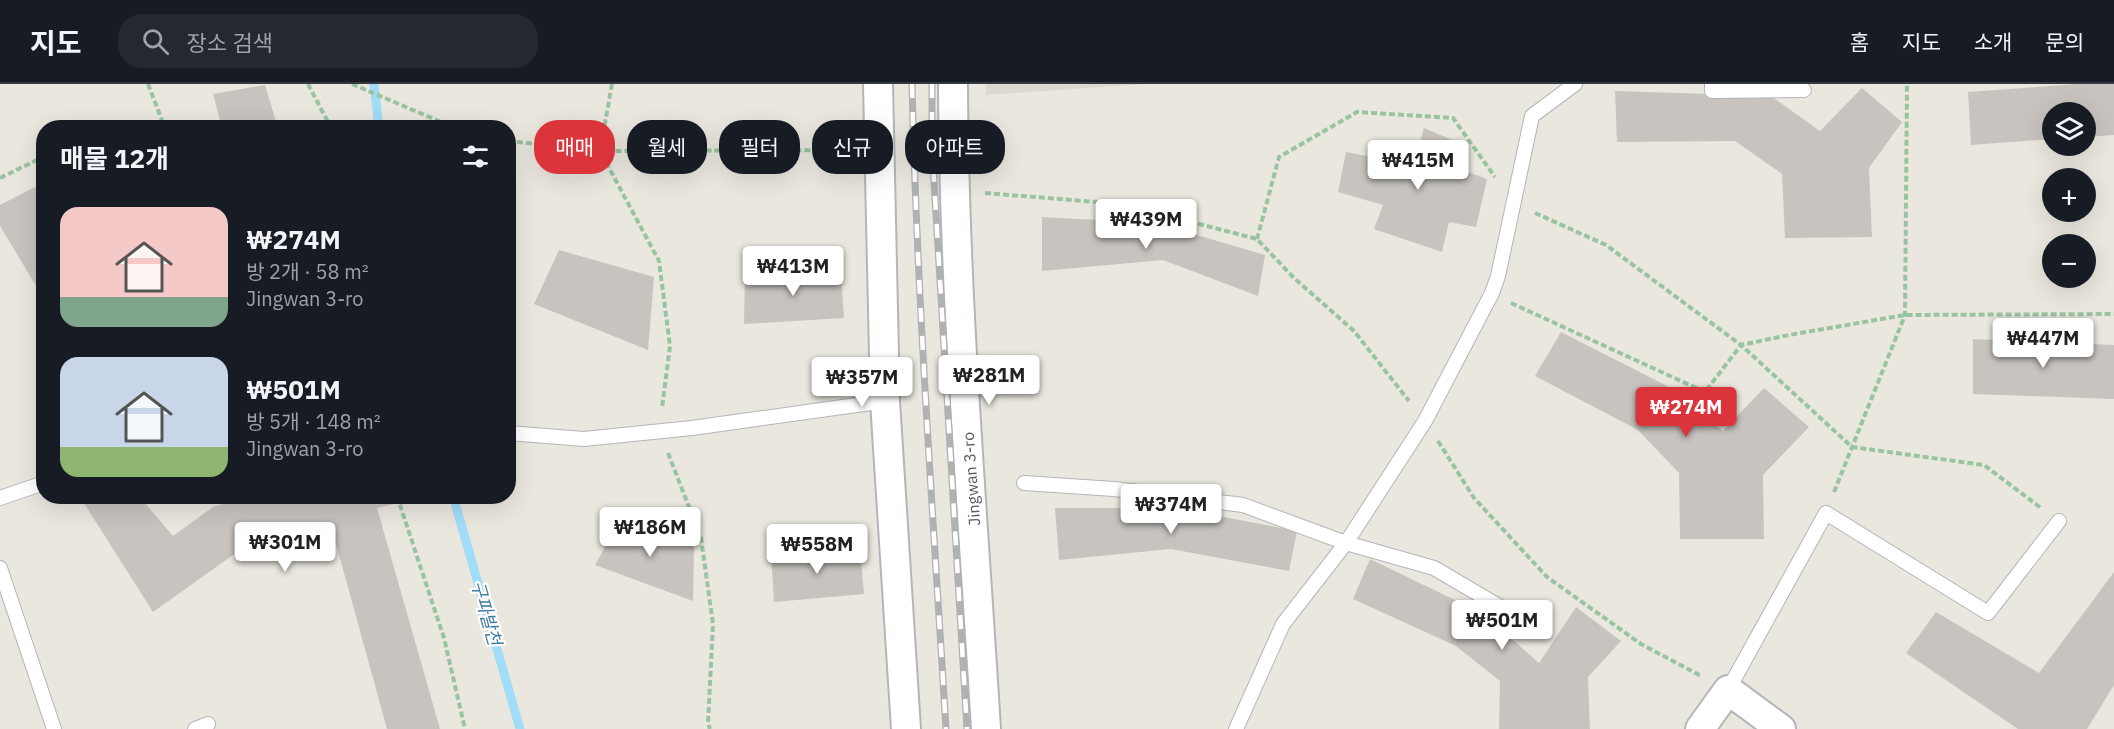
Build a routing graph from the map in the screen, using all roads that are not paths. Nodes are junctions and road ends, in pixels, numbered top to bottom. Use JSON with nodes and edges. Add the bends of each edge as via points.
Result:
{"nodes":[{"id":1,"x":878,"y":84,"type":"edge"},
{"id":2,"x":953,"y":84,"type":"edge"},
{"id":3,"x":1575,"y":84,"type":"edge"},
{"id":4,"x":1712,"y":84,"type":"edge"},
{"id":5,"x":1804,"y":90,"type":"dead end"},
{"id":6,"x":885,"y":401,"type":"junction"},
{"id":7,"x":516,"y":434,"type":"edge"},
{"id":8,"x":1024,"y":483,"type":"dead end"},
{"id":9,"x":36,"y":486,"type":"edge"},
{"id":10,"x":0,"y":498,"type":"edge"},
{"id":11,"x":2059,"y":521,"type":"road end"},
{"id":12,"x":1346,"y":543,"type":"junction"},
{"id":13,"x":0,"y":568,"type":"edge"},
{"id":14,"x":1526,"y":622,"type":"dead end"},
{"id":15,"x":1717,"y":684,"type":"junction"},
{"id":16,"x":54,"y":729,"type":"edge"},
{"id":17,"x":906,"y":729,"type":"edge"},
{"id":18,"x":986,"y":729,"type":"edge"},
{"id":19,"x":1236,"y":729,"type":"edge"},
{"id":20,"x":1700,"y":729,"type":"edge"},
{"id":21,"x":1781,"y":729,"type":"edge"}],
"edges":[{"from":1,"to":6,"type":"street"},
{"from":2,"to":18,"type":"street","name":"Jingwan 3-ro","via":[[965,394]]},
{"from":3,"to":12,"type":"lane","via":[[1532,116],[1492,293],[1425,421]]},
{"from":4,"to":5,"type":"lane","via":[[1712,91]]},
{"from":6,"to":7,"type":"lane","via":[[584,439]]},
{"from":6,"to":17,"type":"street"},
{"from":8,"to":12,"type":"lane","via":[[1114,489],[1243,505]]},
{"from":9,"to":10,"type":"lane"},
{"from":11,"to":15,"type":"lane","via":[[1988,613],[1826,513]]},
{"from":12,"to":14,"type":"lane","via":[[1434,568]]},
{"from":12,"to":19,"type":"lane","via":[[1282,624]]},
{"from":13,"to":16,"type":"lane"},
{"from":15,"to":20,"type":"street"},
{"from":15,"to":21,"type":"street"}]}
